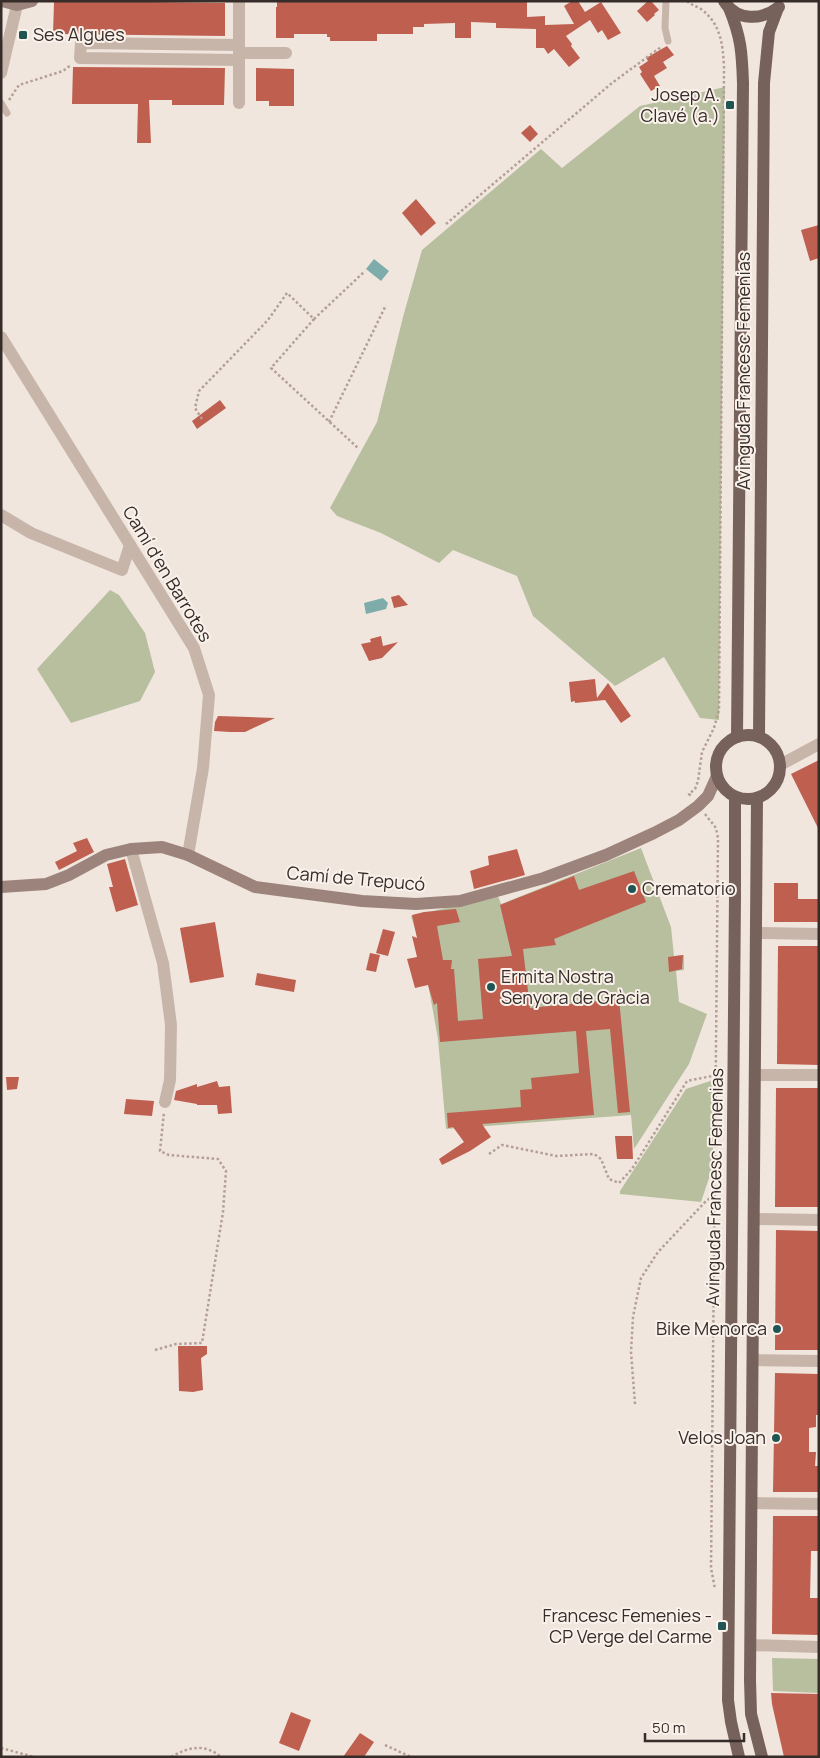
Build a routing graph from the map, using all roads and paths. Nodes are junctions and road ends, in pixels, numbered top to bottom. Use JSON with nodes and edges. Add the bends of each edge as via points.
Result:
{"nodes":[{"id":1,"x":2,"y":1,"type":"edge"},
{"id":2,"x":32,"y":1,"type":"edge"},
{"id":3,"x":239,"y":1,"type":"edge"},
{"id":4,"x":666,"y":1,"type":"edge"},
{"id":5,"x":687,"y":1,"type":"edge"},
{"id":6,"x":725,"y":4,"type":"edge"},
{"id":7,"x":782,"y":4,"type":"edge"},
{"id":8,"x":17,"y":5,"type":"junction"},
{"id":9,"x":668,"y":41,"type":"joint"},
{"id":10,"x":239,"y":52,"type":"junction"},
{"id":11,"x":286,"y":53,"type":"dead end"},
{"id":12,"x":80,"y":58,"type":"joint"},
{"id":13,"x":1,"y":73,"type":"edge"},
{"id":14,"x":238,"y":103,"type":"dead end"},
{"id":15,"x":4,"y":108,"type":"edge"},
{"id":16,"x":446,"y":224,"type":"dead end"},
{"id":17,"x":364,"y":272,"type":"dead end"},
{"id":18,"x":386,"y":305,"type":"dead end"},
{"id":19,"x":314,"y":319,"type":"junction"},
{"id":20,"x":1,"y":337,"type":"edge"},
{"id":21,"x":202,"y":419,"type":"dead end"},
{"id":22,"x":329,"y":422,"type":"junction"},
{"id":23,"x":358,"y":448,"type":"dead end"},
{"id":24,"x":1,"y":516,"type":"edge"},
{"id":25,"x":130,"y":545,"type":"junction"},
{"id":26,"x":737,"y":737,"type":"junction"},
{"id":27,"x":759,"y":737,"type":"junction"},
{"id":28,"x":819,"y":744,"type":"edge"},
{"id":29,"x":780,"y":764,"type":"junction"},
{"id":30,"x":717,"y":776,"type":"junction"},
{"id":31,"x":735,"y":797,"type":"junction"},
{"id":32,"x":757,"y":798,"type":"junction"},
{"id":33,"x":698,"y":806,"type":"junction"},
{"id":34,"x":132,"y":848,"type":"junction"},
{"id":35,"x":188,"y":855,"type":"junction"},
{"id":36,"x":1,"y":887,"type":"edge"},
{"id":37,"x":757,"y":933,"type":"junction"},
{"id":38,"x":819,"y":934,"type":"edge"},
{"id":39,"x":734,"y":1073,"type":"junction"},
{"id":40,"x":716,"y":1075,"type":"junction"},
{"id":41,"x":756,"y":1075,"type":"junction"},
{"id":42,"x":819,"y":1075,"type":"edge"},
{"id":43,"x":165,"y":1102,"type":"joint"},
{"id":44,"x":489,"y":1154,"type":"dead end"},
{"id":45,"x":718,"y":1192,"type":"dead end"},
{"id":46,"x":715,"y":1195,"type":"junction"},
{"id":47,"x":754,"y":1219,"type":"junction"},
{"id":48,"x":819,"y":1220,"type":"edge"},
{"id":49,"x":155,"y":1350,"type":"dead end"},
{"id":50,"x":753,"y":1360,"type":"junction"},
{"id":51,"x":819,"y":1361,"type":"edge"},
{"id":52,"x":635,"y":1404,"type":"dead end"},
{"id":53,"x":752,"y":1503,"type":"junction"},
{"id":54,"x":819,"y":1504,"type":"edge"},
{"id":55,"x":715,"y":1594,"type":"dead end"},
{"id":56,"x":751,"y":1645,"type":"junction"},
{"id":57,"x":819,"y":1647,"type":"edge"},
{"id":58,"x":385,"y":1745,"type":"dead end"},
{"id":59,"x":1,"y":1748,"type":"edge"},
{"id":60,"x":34,"y":1757,"type":"edge"},
{"id":61,"x":171,"y":1757,"type":"edge"},
{"id":62,"x":221,"y":1757,"type":"edge"},
{"id":63,"x":411,"y":1757,"type":"edge"},
{"id":64,"x":739,"y":1757,"type":"edge"},
{"id":65,"x":762,"y":1757,"type":"edge"}],
"edges":[{"from":1,"to":8,"type":"street"},
{"from":2,"to":8,"type":"street"},
{"from":3,"to":10,"type":"street"},
{"from":4,"to":9,"type":"lane"},
{"from":5,"to":33,"type":"path","via":[[703,10],[720,31],[724,50],[719,710],[702,752],[698,782],[689,794]]},
{"from":6,"to":7,"type":"main road","via":[[741,15],[754,18],[767,15]]},
{"from":6,"to":26,"type":"main road","name":"Avinguda Francesc Femenias","via":[[737,28],[742,48],[743,82]]},
{"from":7,"to":27,"type":"main road","name":"Avinguda Francesc Femenias","via":[[769,32],[764,83]]},
{"from":8,"to":13,"type":"street"},
{"from":9,"to":16,"type":"path","via":[[612,83]]},
{"from":10,"to":11,"type":"street"},
{"from":10,"to":12,"type":"street","via":[[81,43]]},
{"from":10,"to":14,"type":"street"},
{"from":12,"to":15,"type":"path","via":[[63,71],[19,85]]},
{"from":17,"to":19,"type":"path"},
{"from":18,"to":22,"type":"path"},
{"from":19,"to":21,"type":"path","via":[[287,293],[268,320],[199,391],[195,408]]},
{"from":19,"to":22,"type":"path","via":[[271,368]]},
{"from":20,"to":25,"type":"street","name":"Camí d'en Barrotes"},
{"from":22,"to":23,"type":"path"},
{"from":24,"to":25,"type":"street","via":[[31,533],[122,570]]},
{"from":25,"to":35,"type":"street","name":"Camí d'en Barrotes","via":[[194,648],[209,695],[203,768]]},
{"from":26,"to":27,"type":"main road"},
{"from":26,"to":30,"type":"main road","via":[[728,741],[717,757]]},
{"from":27,"to":29,"type":"main road","via":[[770,743]]},
{"from":28,"to":29,"type":"street"},
{"from":29,"to":32,"type":"main road","via":[[780,773],[772,789]]},
{"from":30,"to":31,"type":"main road","via":[[721,785]]},
{"from":30,"to":33,"type":"street","name":"Camí de Trepucó","via":[[708,796]]},
{"from":31,"to":32,"type":"main road"},
{"from":31,"to":39,"type":"main road","name":"Avinguda Francesc Femenias"},
{"from":32,"to":37,"type":"main road"},
{"from":33,"to":35,"type":"street","name":"Camí de Trepucó","via":[[679,820],[606,855],[544,878],[460,901],[416,904],[362,901],[255,887]]},
{"from":33,"to":40,"type":"path","via":[[716,828],[718,838]]},
{"from":34,"to":35,"type":"street","name":"Camí de Trepucó","via":[[162,847]]},
{"from":34,"to":36,"type":"street","name":"Camí de Trepucó","via":[[106,855],[46,884]]},
{"from":34,"to":43,"type":"street","via":[[163,963],[170,1016],[170,1080]]},
{"from":37,"to":38,"type":"street"},
{"from":37,"to":41,"type":"main road"},
{"from":39,"to":40,"type":"path"},
{"from":39,"to":64,"type":"main road","name":"Avinguda Francesc Femenias","via":[[728,1700]]},
{"from":40,"to":44,"type":"path","via":[[687,1080],[632,1169],[619,1183],[610,1179],[601,1159],[594,1154],[556,1156],[502,1145]]},
{"from":40,"to":46,"type":"path"},
{"from":41,"to":42,"type":"street"},
{"from":41,"to":47,"type":"main road"},
{"from":43,"to":49,"type":"path","via":[[160,1151],[169,1155],[218,1159],[226,1171],[223,1212],[202,1343],[176,1344]]},
{"from":45,"to":46,"type":"path"},
{"from":46,"to":52,"type":"path","via":[[706,1200],[658,1252],[641,1278],[633,1317],[631,1352]]},
{"from":46,"to":55,"type":"path","via":[[712,1568]]},
{"from":47,"to":48,"type":"street"},
{"from":47,"to":50,"type":"main road"},
{"from":50,"to":51,"type":"street"},
{"from":50,"to":53,"type":"main road"},
{"from":53,"to":54,"type":"street"},
{"from":53,"to":56,"type":"main road"},
{"from":56,"to":57,"type":"street"},
{"from":56,"to":65,"type":"main road","via":[[751,1714]]},
{"from":58,"to":63,"type":"path"},
{"from":59,"to":60,"type":"path"},
{"from":61,"to":62,"type":"path","via":[[190,1748],[202,1747]]}]}
